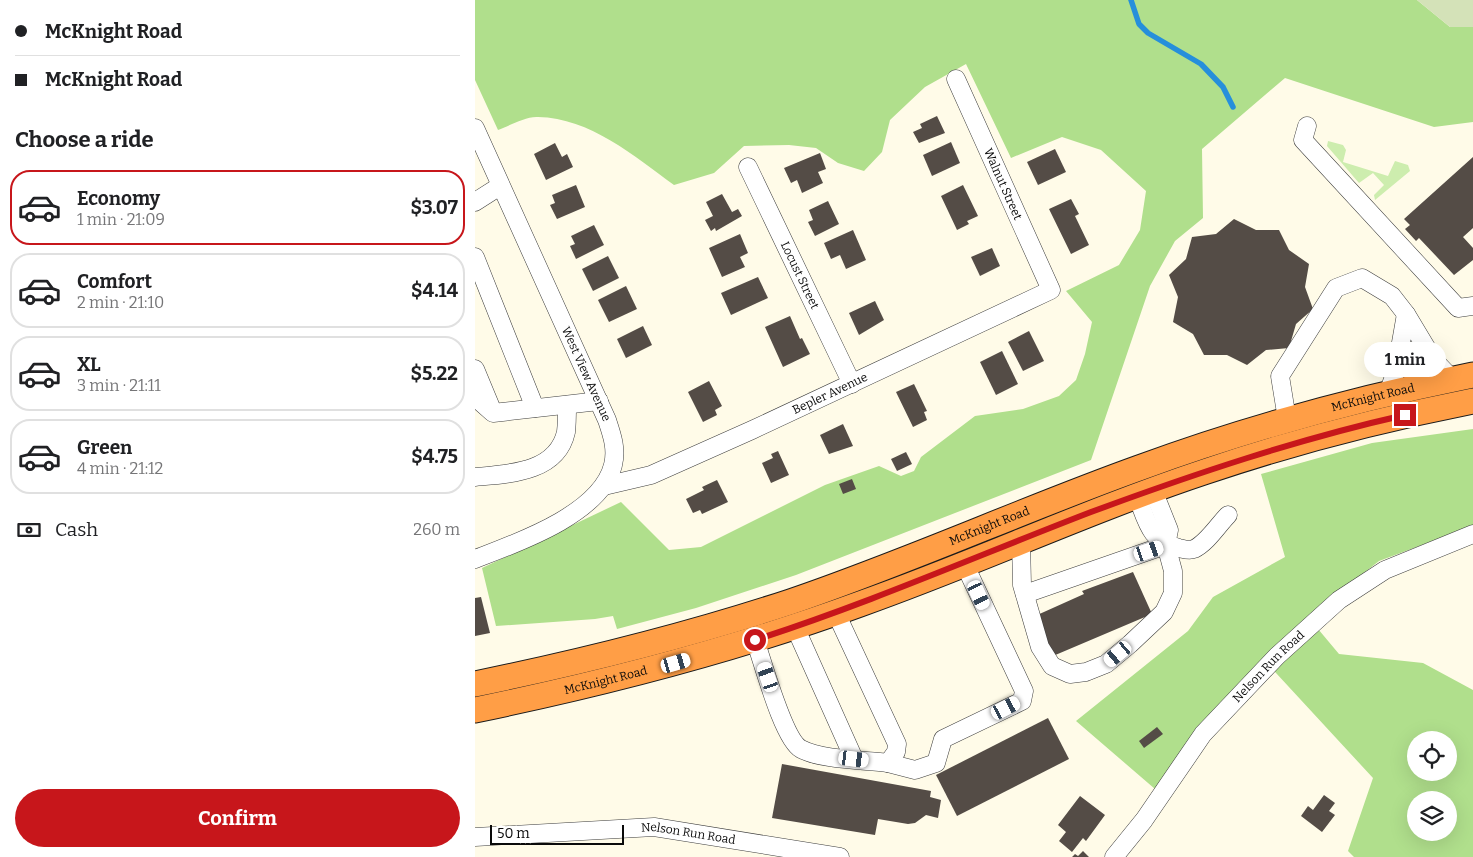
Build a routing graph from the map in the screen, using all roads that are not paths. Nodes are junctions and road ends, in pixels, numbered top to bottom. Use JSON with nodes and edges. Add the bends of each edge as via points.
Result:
{"nodes":[{"id":1,"x":956,"y":78,"type":"dead end"},
{"id":2,"x":1307,"y":126,"type":"dead end"},
{"id":3,"x":475,"y":128,"type":"edge"},
{"id":4,"x":748,"y":167,"type":"dead end"},
{"id":5,"x":501,"y":186,"type":"junction"},
{"id":6,"x":475,"y":202,"type":"edge"},
{"id":7,"x":475,"y":257,"type":"edge"},
{"id":8,"x":1051,"y":290,"type":"joint"},
{"id":9,"x":1473,"y":306,"type":"edge"},
{"id":10,"x":1406,"y":314,"type":"junction"},
{"id":11,"x":475,"y":369,"type":"edge"},
{"id":12,"x":1463,"y":377,"type":"edge"},
{"id":13,"x":852,"y":384,"type":"junction"},
{"id":14,"x":1388,"y":393,"type":"junction"},
{"id":15,"x":475,"y":397,"type":"edge"},
{"id":16,"x":599,"y":401,"type":"junction"},
{"id":17,"x":1473,"y":401,"type":"edge"},
{"id":18,"x":567,"y":405,"type":"junction"},
{"id":19,"x":535,"y":408,"type":"junction"},
{"id":20,"x":493,"y":413,"type":"junction"},
{"id":21,"x":1287,"y":419,"type":"junction"},
{"id":22,"x":475,"y":477,"type":"edge"},
{"id":23,"x":604,"y":486,"type":"junction"},
{"id":24,"x":1145,"y":493,"type":"junction"},
{"id":25,"x":1228,"y":515,"type":"dead end"},
{"id":26,"x":1473,"y":534,"type":"edge"},
{"id":27,"x":1021,"y":541,"type":"junction"},
{"id":28,"x":1166,"y":545,"type":"junction"},
{"id":29,"x":475,"y":559,"type":"edge"},
{"id":30,"x":964,"y":563,"type":"junction"},
{"id":31,"x":1025,"y":594,"type":"junction"},
{"id":32,"x":836,"y":613,"type":"junction"},
{"id":33,"x":795,"y":627,"type":"junction"},
{"id":34,"x":755,"y":640,"type":"junction"},
{"id":35,"x":475,"y":684,"type":"edge"},
{"id":36,"x":475,"y":710,"type":"edge"},
{"id":37,"x":854,"y":759,"type":"junction"},
{"id":38,"x":888,"y":763,"type":"junction"},
{"id":39,"x":475,"y":837,"type":"edge"},
{"id":40,"x":840,"y":857,"type":"edge"},
{"id":41,"x":1114,"y":857,"type":"edge"}],
"edges":[{"from":1,"to":8,"type":"street","name":"Walnut Street"},
{"from":2,"to":9,"type":"street","via":[[1303,140],[1458,308]]},
{"from":3,"to":5,"type":"street","name":"West View Avenue"},
{"from":4,"to":13,"type":"street","name":"Locust Street"},
{"from":5,"to":6,"type":"street"},
{"from":5,"to":16,"type":"street","name":"West View Avenue"},
{"from":7,"to":19,"type":"street"},
{"from":8,"to":13,"type":"street","name":"Bepler Avenue"},
{"from":10,"to":12,"type":"street","via":[[1433,359]]},
{"from":10,"to":14,"type":"street","via":[[1396,371]]},
{"from":10,"to":21,"type":"street","via":[[1392,296],[1362,278],[1336,288],[1280,376]]},
{"from":11,"to":20,"type":"street"},
{"from":12,"to":14,"type":"highway","name":"McKnight Road"},
{"from":13,"to":23,"type":"street","name":"Bepler Avenue","via":[[651,475]]},
{"from":14,"to":21,"type":"highway","name":"McKnight Road"},
{"from":15,"to":20,"type":"street"},
{"from":16,"to":18,"type":"street"},
{"from":16,"to":23,"type":"street","name":"West View Avenue","via":[[615,450],[613,466]]},
{"from":17,"to":24,"type":"highway","name":"McKnight Road","via":[[1312,438]]},
{"from":18,"to":19,"type":"street"},
{"from":18,"to":22,"type":"street","via":[[565,433],[559,448],[549,459],[530,470]]},
{"from":19,"to":20,"type":"street"},
{"from":21,"to":35,"type":"highway","name":"McKnight Road","via":[[1138,468],[774,607],[603,656]]},
{"from":23,"to":29,"type":"street","name":"West View Avenue","via":[[588,503],[565,518]]},
{"from":24,"to":27,"type":"highway","name":"McKnight Road"},
{"from":24,"to":28,"type":"street","via":[[1154,536]]},
{"from":25,"to":28,"type":"street","via":[[1195,548],[1187,550]]},
{"from":26,"to":41,"type":"street","name":"Nelson Run Road","via":[[1385,570],[1339,600],[1277,656],[1203,734],[1144,820]]},
{"from":27,"to":30,"type":"highway","name":"McKnight Road"},
{"from":27,"to":31,"type":"street"},
{"from":28,"to":31,"type":"street"},
{"from":28,"to":31,"type":"street","via":[[1173,571],[1173,593],[1164,612],[1106,664],[1086,672],[1070,674],[1052,666],[1040,647]]},
{"from":30,"to":32,"type":"highway","name":"McKnight Road"},
{"from":30,"to":38,"type":"street","via":[[1025,691],[1021,700],[943,739],[936,762],[915,770]]},
{"from":32,"to":33,"type":"highway","name":"McKnight Road"},
{"from":32,"to":38,"type":"street","via":[[897,744],[896,752]]},
{"from":33,"to":34,"type":"highway","name":"McKnight Road"},
{"from":33,"to":37,"type":"street"},
{"from":34,"to":36,"type":"highway","name":"McKnight Road","via":[[609,681]]},
{"from":34,"to":37,"type":"street","via":[[787,734],[799,748],[812,754]]},
{"from":37,"to":38,"type":"street"},
{"from":39,"to":40,"type":"street","name":"Nelson Run Road","via":[[654,827]]}]}
